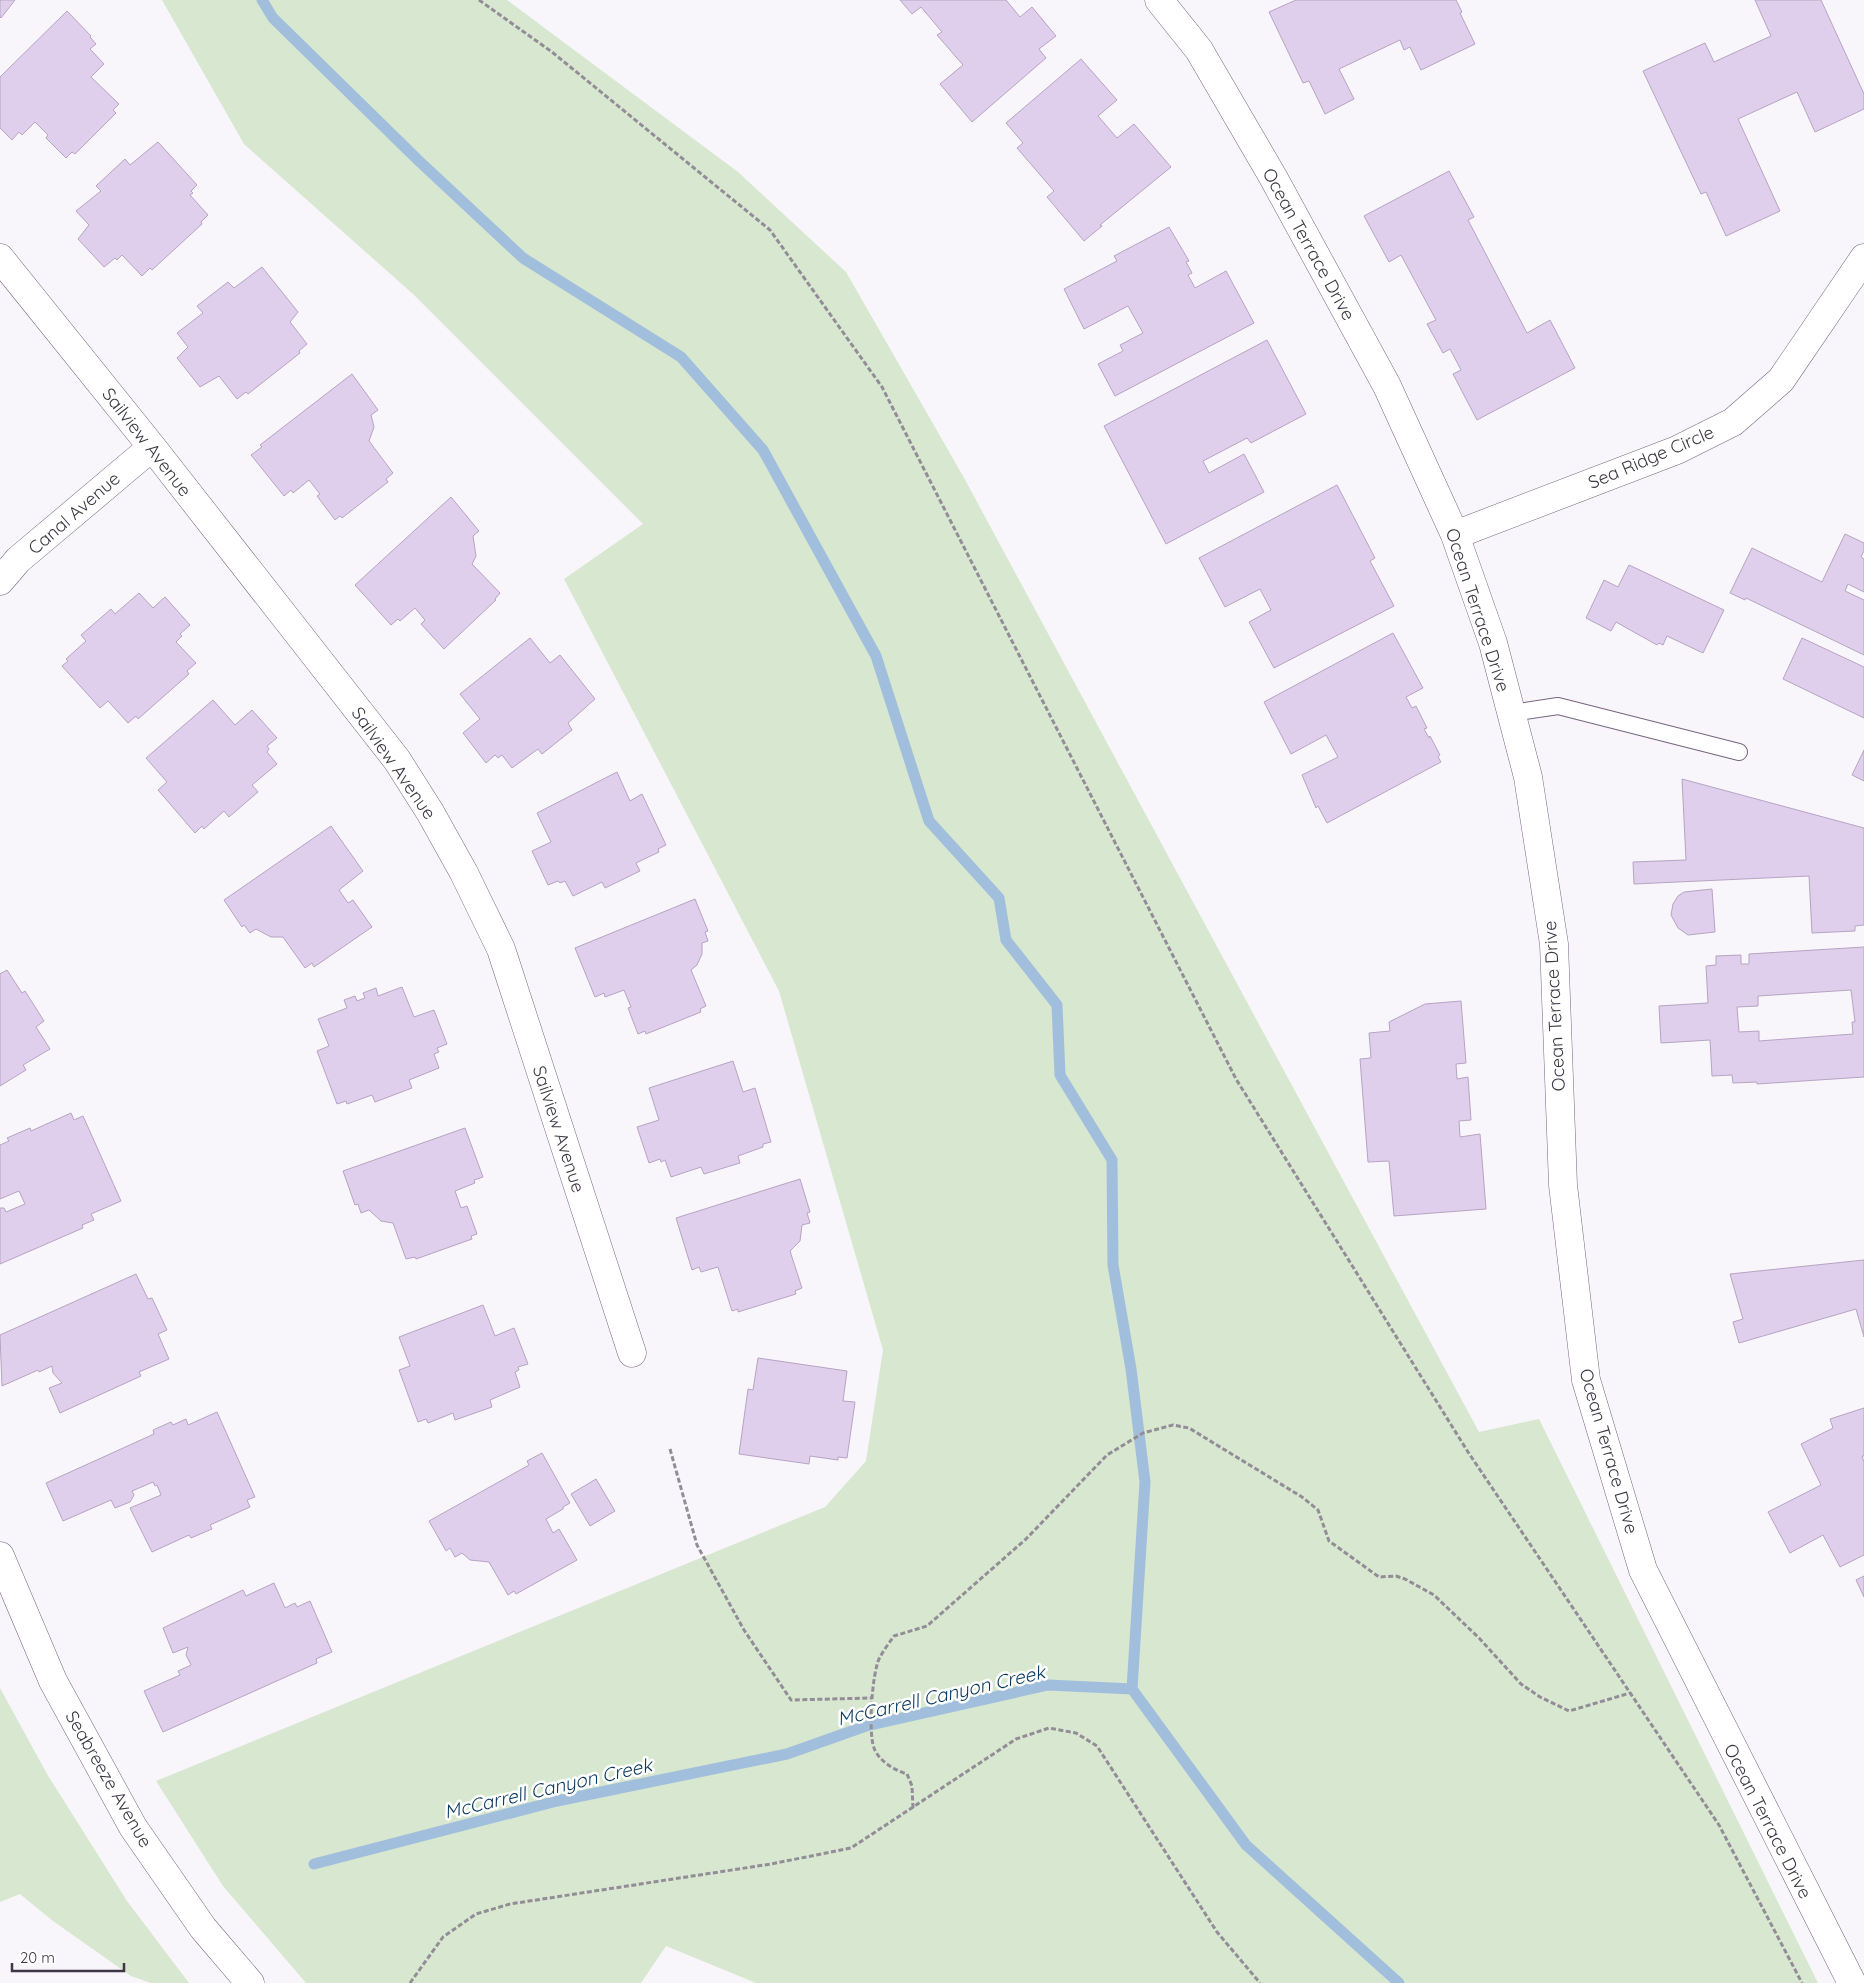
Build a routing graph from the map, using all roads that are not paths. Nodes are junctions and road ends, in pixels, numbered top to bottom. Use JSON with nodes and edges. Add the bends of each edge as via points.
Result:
{"nodes":[{"id":1,"x":1159,"y":0,"type":"edge"},
{"id":2,"x":0,"y":258,"type":"edge"},
{"id":3,"x":1864,"y":258,"type":"edge"},
{"id":4,"x":152,"y":446,"type":"junction"},
{"id":5,"x":1456,"y":535,"type":"junction"},
{"id":6,"x":0,"y":581,"type":"edge"},
{"id":7,"x":1512,"y":713,"type":"junction"},
{"id":8,"x":1739,"y":752,"type":"dead end"},
{"id":9,"x":632,"y":1353,"type":"dead end"},
{"id":10,"x":0,"y":1556,"type":"edge"},
{"id":11,"x":250,"y":1983,"type":"edge"},
{"id":12,"x":1852,"y":1983,"type":"edge"}],
"edges":[{"from":1,"to":5,"type":"street","name":"Ocean Terrace Drive","via":[[1199,50],[1274,177],[1387,386]]},
{"from":2,"to":4,"type":"street","name":"Sailview Avenue"},
{"from":3,"to":5,"type":"street","name":"Sea Ridge Circle","via":[[1782,380],[1733,422],[1677,450]]},
{"from":4,"to":6,"type":"street","name":"Canal Avenue","via":[[18,560]]},
{"from":4,"to":9,"type":"street","name":"Sailview Avenue","via":[[397,760],[464,872],[501,949]]},
{"from":5,"to":7,"type":"street","name":"Ocean Terrace Drive","via":[[1493,644]]},
{"from":7,"to":8,"type":"lane","via":[[1558,706]]},
{"from":7,"to":12,"type":"street","name":"Ocean Terrace Drive","via":[[1528,777],[1554,944],[1563,1185],[1586,1380],[1643,1570]]},
{"from":10,"to":11,"type":"street","name":"Seabreeze Avenue","via":[[53,1682],[133,1827],[203,1928]]}]}
